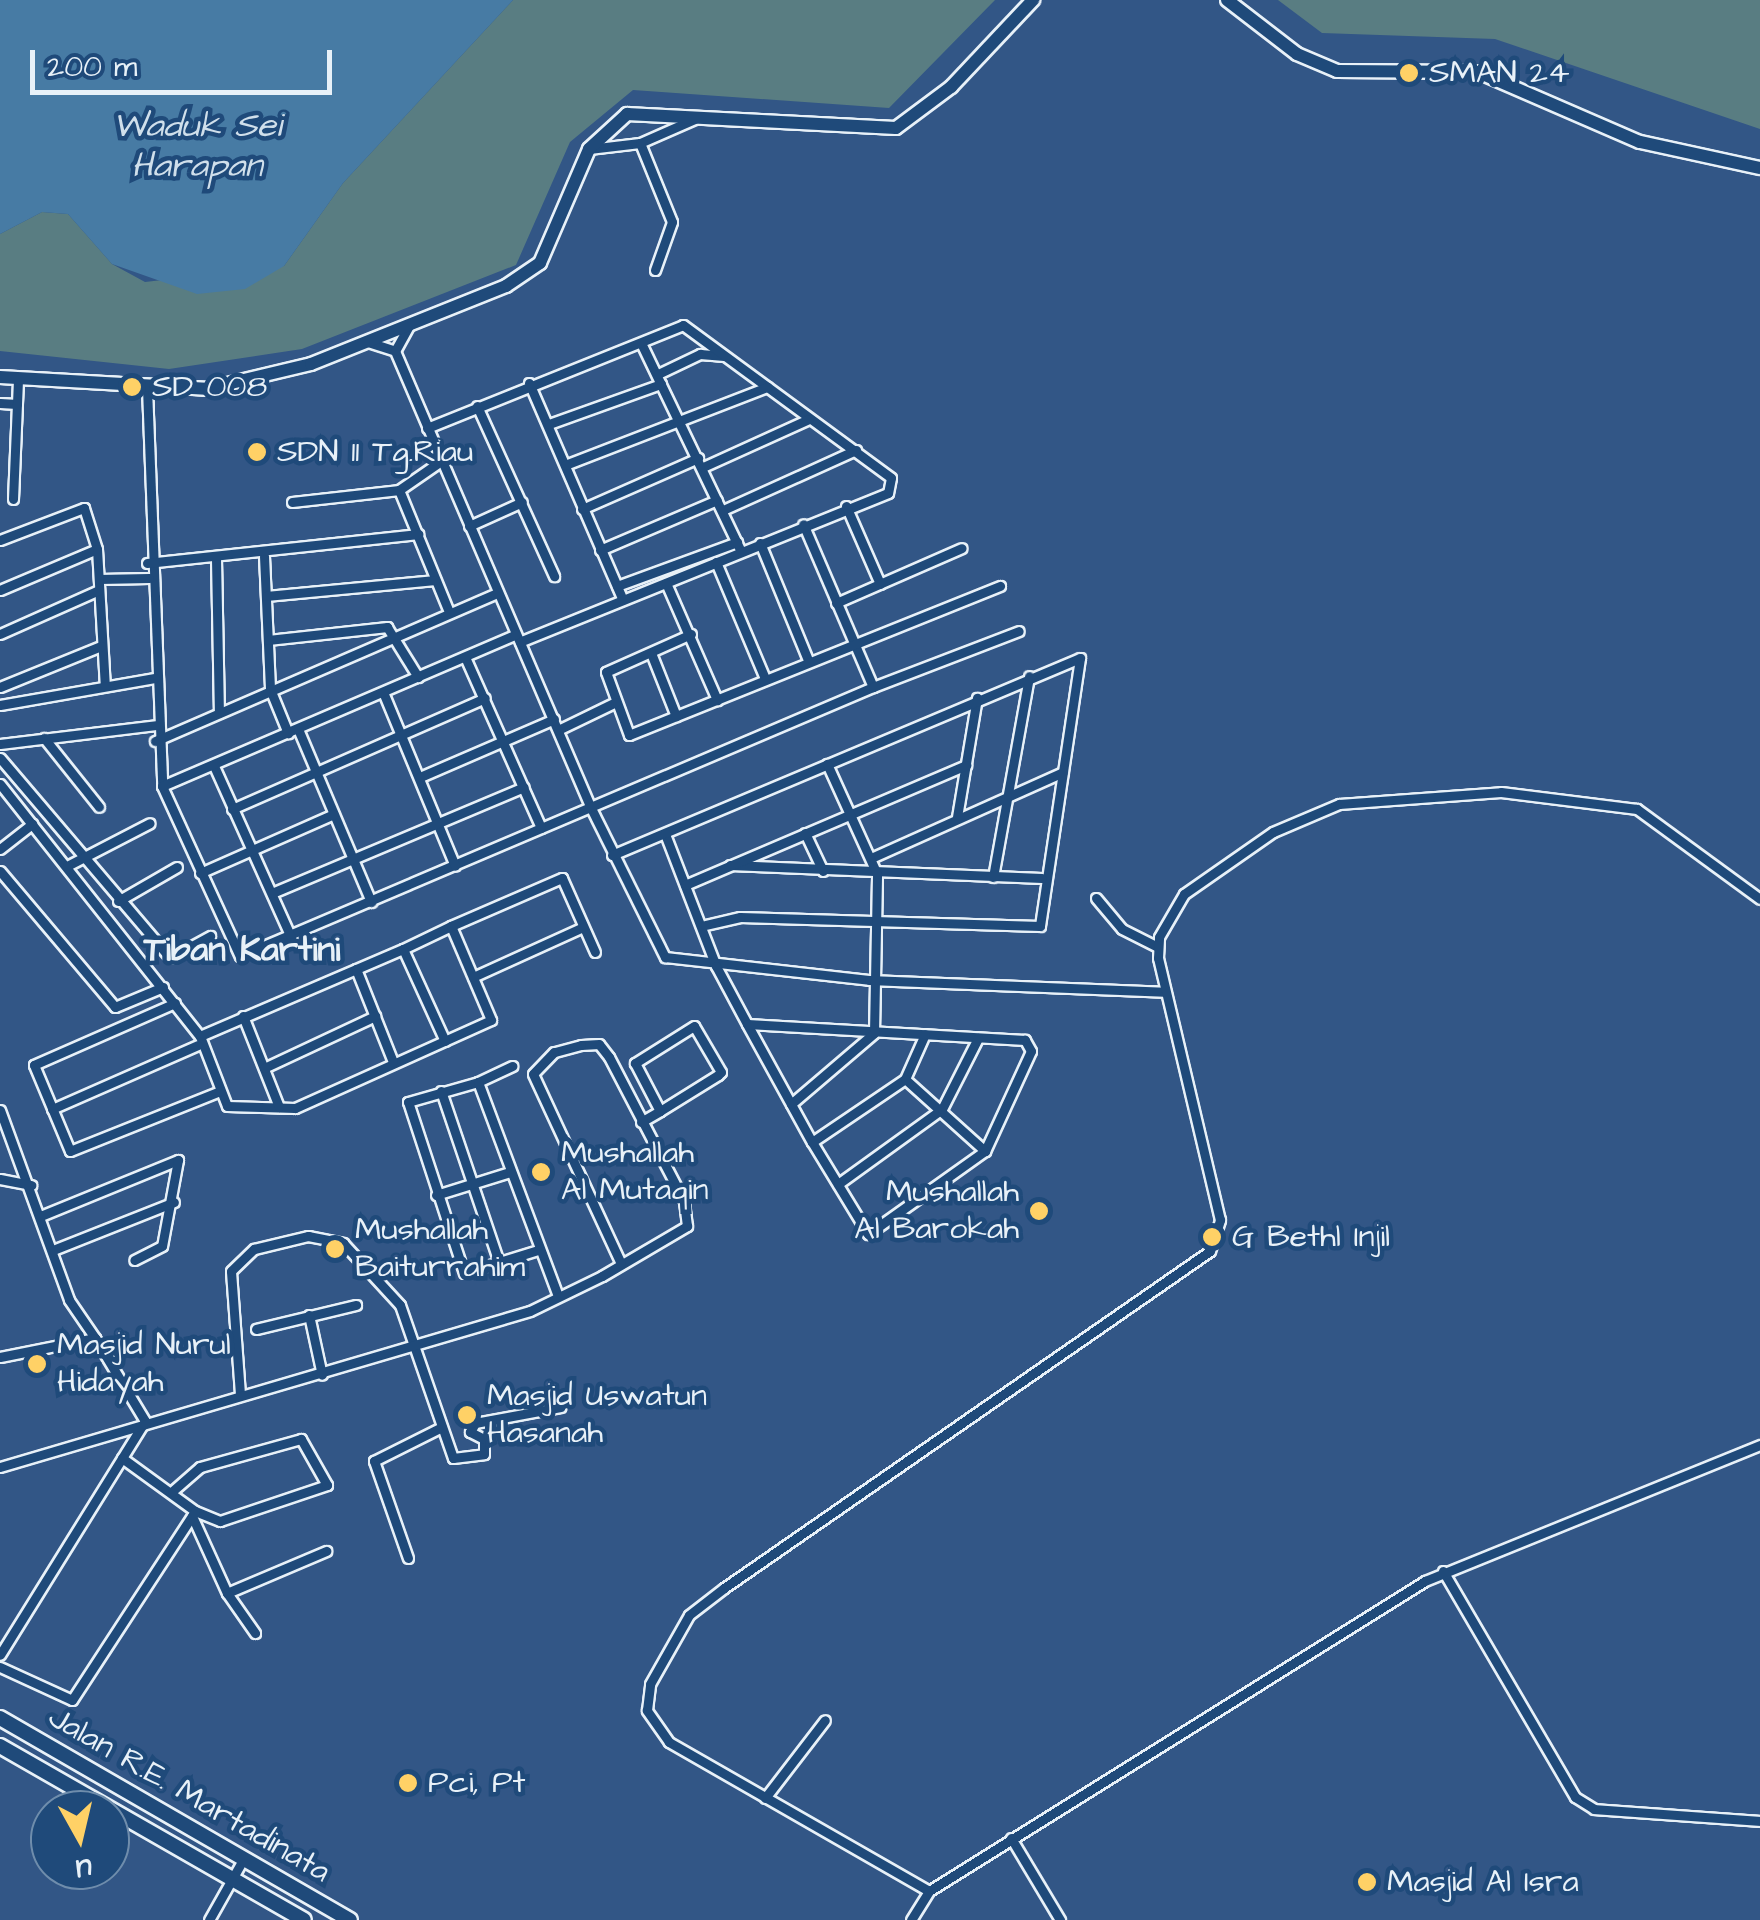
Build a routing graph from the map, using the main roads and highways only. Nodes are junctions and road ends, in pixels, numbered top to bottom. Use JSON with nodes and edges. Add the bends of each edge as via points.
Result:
{"nodes":[{"id":1,"x":1033,"y":0,"type":"edge"},
{"id":2,"x":1227,"y":0,"type":"edge"},
{"id":3,"x":1760,"y":168,"type":"edge"},
{"id":4,"x":0,"y":376,"type":"edge"},
{"id":5,"x":0,"y":1718,"type":"edge"},
{"id":6,"x":0,"y":1746,"type":"edge"},
{"id":7,"x":304,"y":1920,"type":"edge"},
{"id":8,"x":350,"y":1920,"type":"edge"}],
"edges":[{"from":1,"to":4,"type":"main road","via":[[951,87],[896,128],[627,114],[588,149],[540,264],[368,342],[248,383],[147,388]]},
{"from":2,"to":3,"type":"main road","via":[[1297,54],[1338,71],[1478,72],[1640,142]]},
{"from":5,"to":8,"type":"highway","name":"Jalan R.E. Martadinata"},
{"from":6,"to":7,"type":"highway","name":"Jalan R.E. Martadinata"}]}
